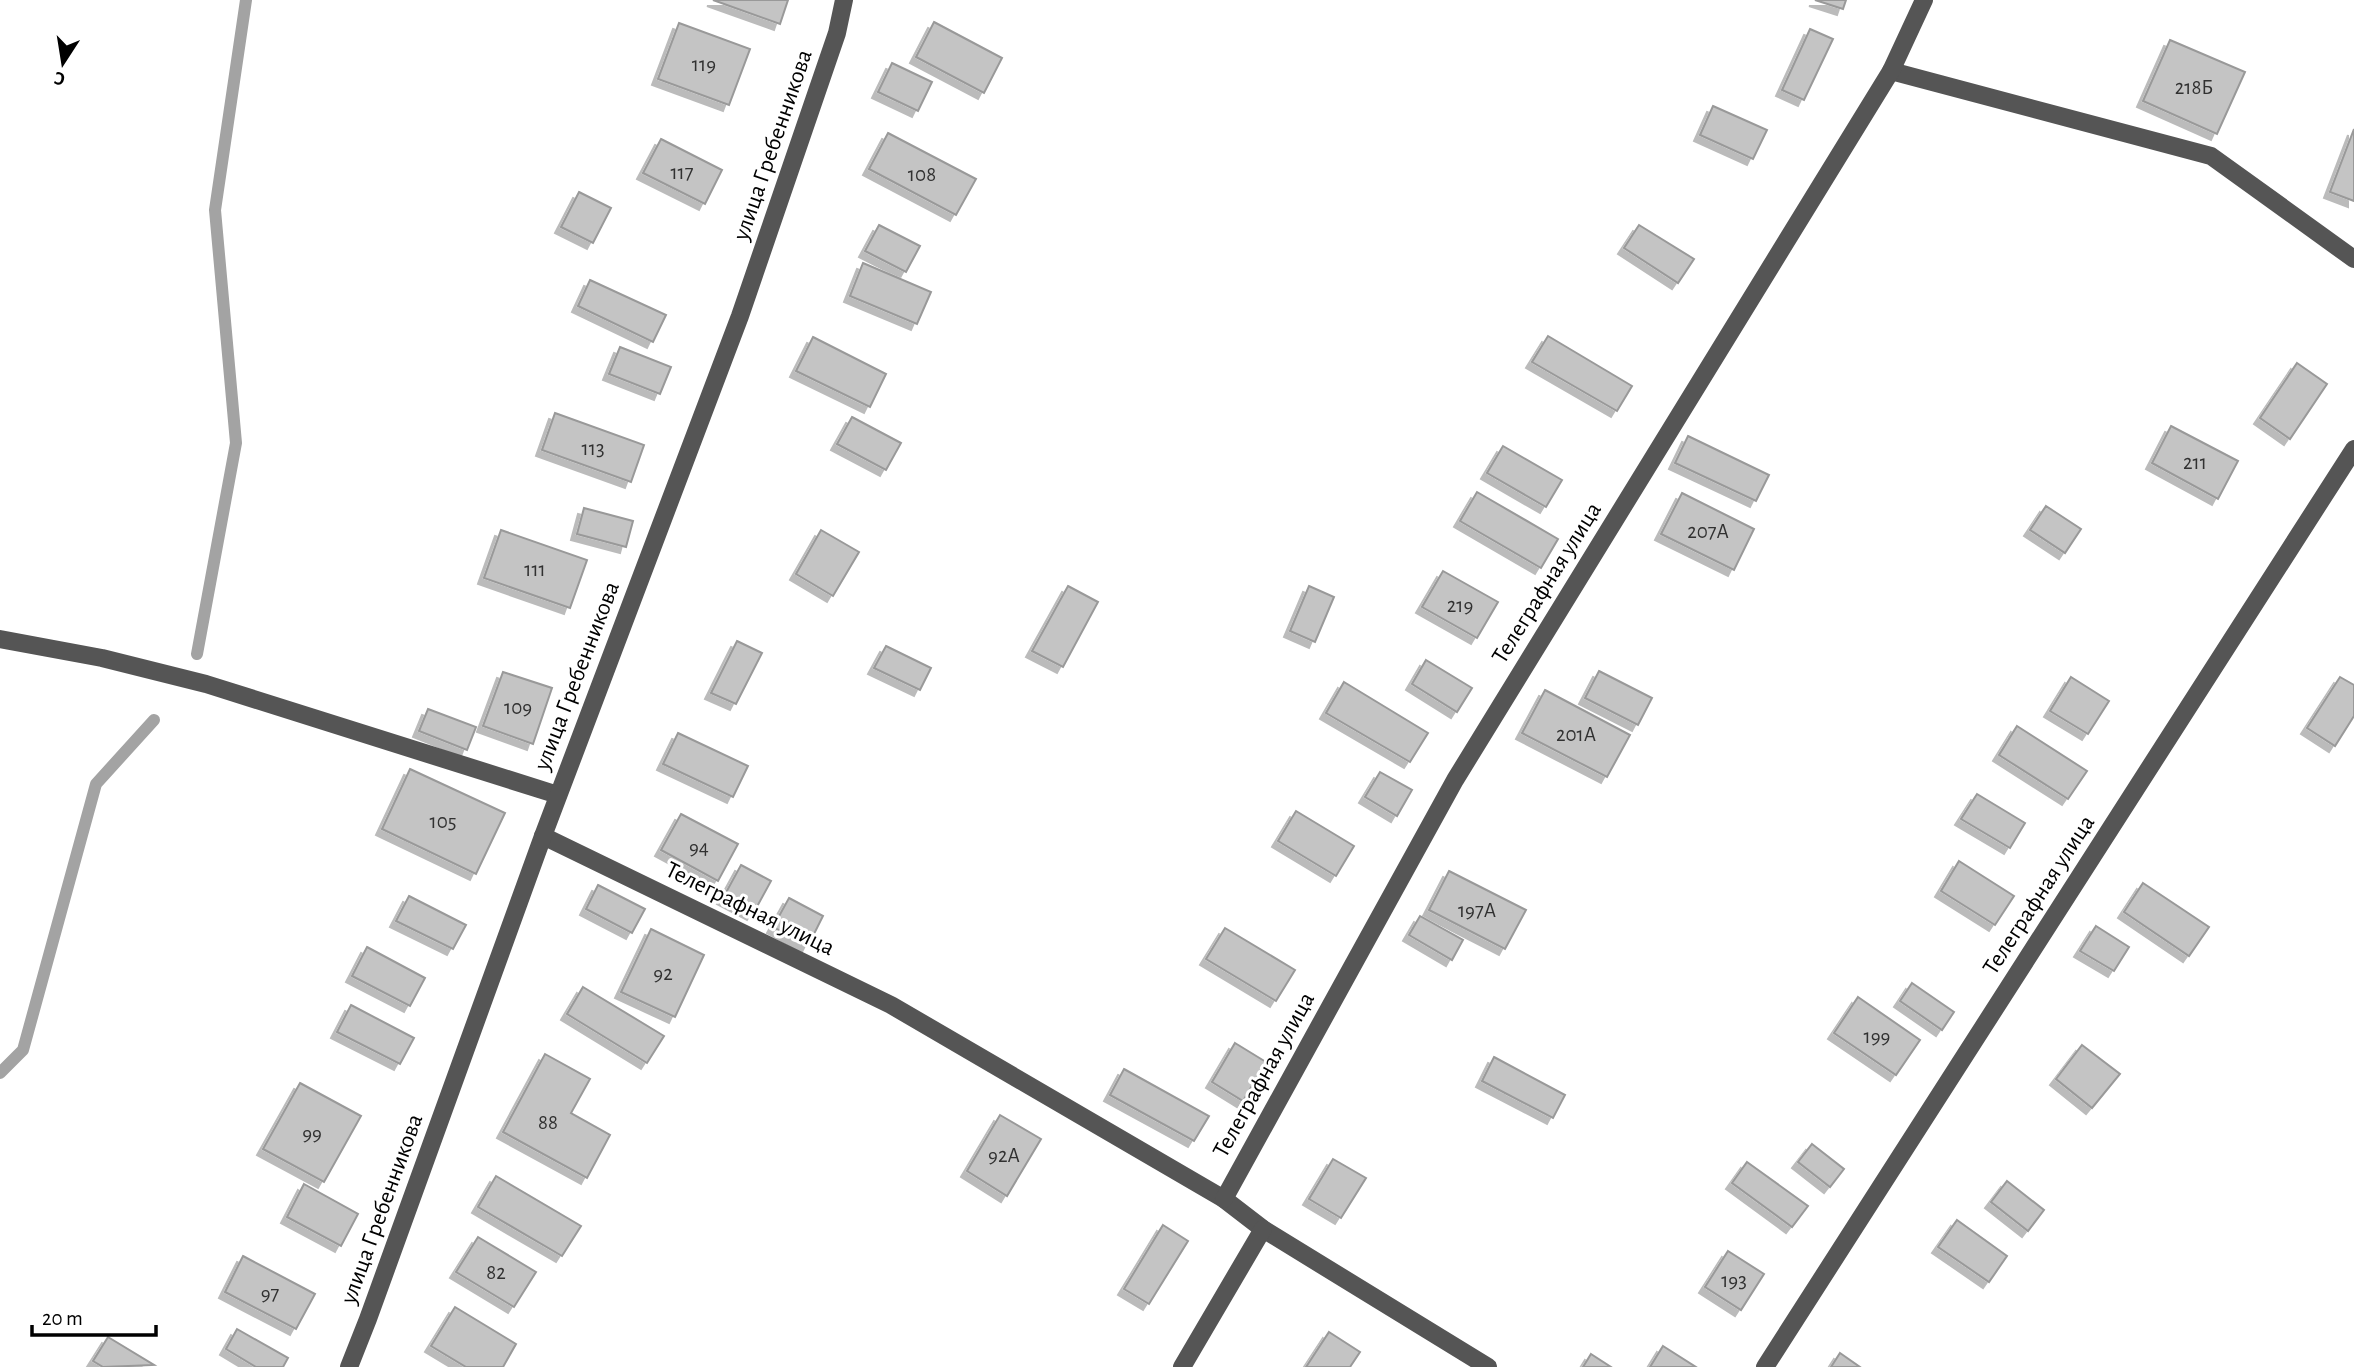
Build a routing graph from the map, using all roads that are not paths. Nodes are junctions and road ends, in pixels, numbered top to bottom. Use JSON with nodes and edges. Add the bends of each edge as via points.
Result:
{"nodes":[{"id":1,"x":844,"y":0,"type":"edge"},
{"id":2,"x":1924,"y":0,"type":"edge"},
{"id":3,"x":1891,"y":71,"type":"junction"},
{"id":4,"x":2354,"y":259,"type":"edge"},
{"id":5,"x":2354,"y":449,"type":"edge"},
{"id":6,"x":0,"y":639,"type":"edge"},
{"id":7,"x":558,"y":795,"type":"junction"},
{"id":8,"x":543,"y":836,"type":"junction"},
{"id":9,"x":1224,"y":1199,"type":"junction"},
{"id":10,"x":1263,"y":1230,"type":"junction"},
{"id":11,"x":349,"y":1367,"type":"edge"},
{"id":12,"x":1182,"y":1367,"type":"edge"},
{"id":13,"x":1488,"y":1367,"type":"edge"},
{"id":14,"x":1765,"y":1367,"type":"edge"}],
"edges":[{"from":1,"to":7,"type":"street","name":"улица Гребенникова","via":[[837,33],[740,316]]},
{"from":2,"to":3,"type":"street","name":"Телеграфная улица"},
{"from":3,"to":4,"type":"street","via":[[2211,156]]},
{"from":3,"to":9,"type":"street","name":"Телеграфная улица","via":[[1455,780]]},
{"from":5,"to":14,"type":"street","name":"Телеграфная улица"},
{"from":6,"to":7,"type":"street","via":[[206,684]]},
{"from":7,"to":8,"type":"street","name":"улица Гребенникова"},
{"from":8,"to":9,"type":"street","name":"Телеграфная улица","via":[[891,1005]]},
{"from":8,"to":11,"type":"street","name":"улица Гребенникова"},
{"from":9,"to":10,"type":"street","name":"Телеграфная улица"},
{"from":10,"to":12,"type":"street"},
{"from":10,"to":13,"type":"street","name":"Телеграфная улица"}]}
